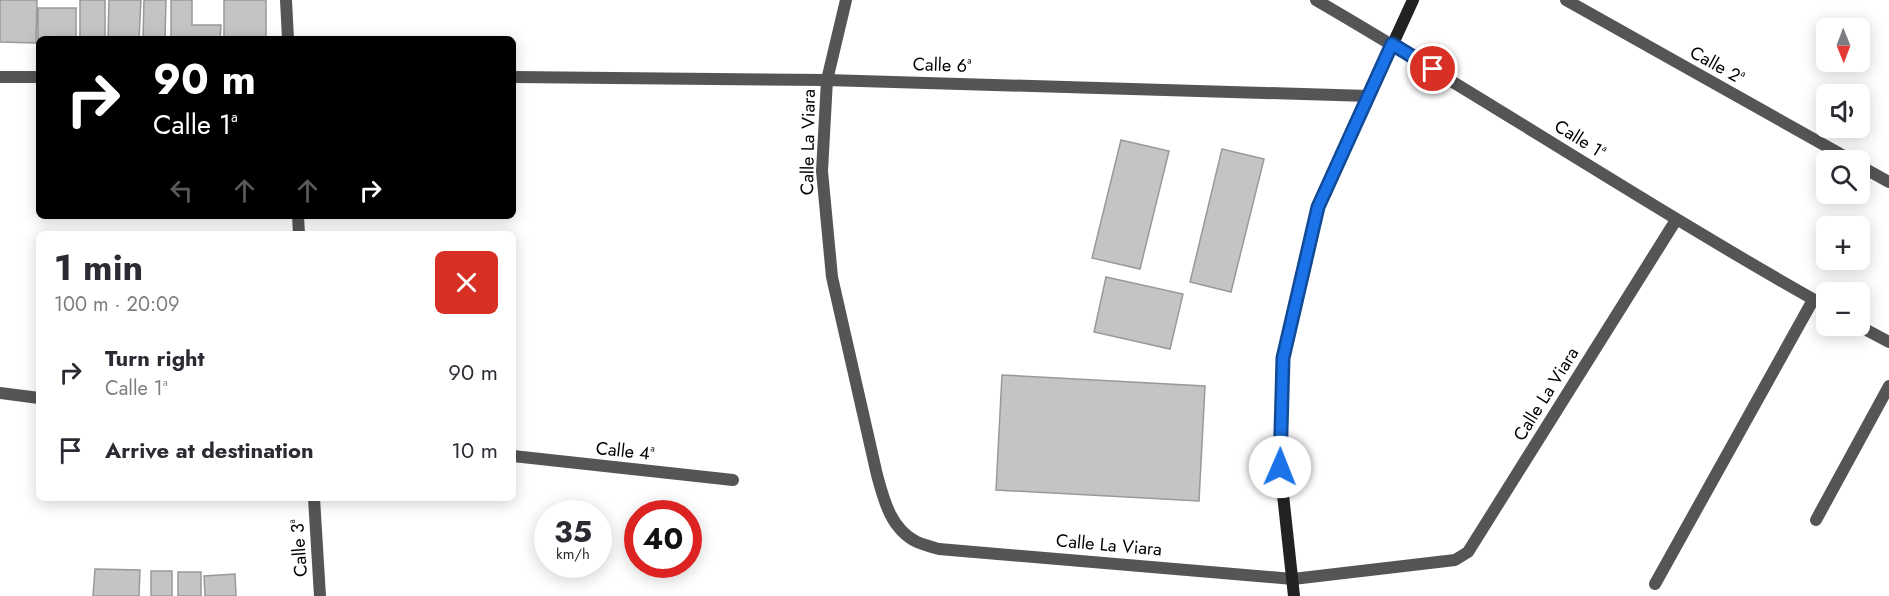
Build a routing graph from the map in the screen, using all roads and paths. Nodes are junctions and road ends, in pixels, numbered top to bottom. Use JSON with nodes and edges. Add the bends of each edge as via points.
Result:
{"nodes":[{"id":1,"x":286,"y":0,"type":"edge"},
{"id":2,"x":846,"y":0,"type":"edge"},
{"id":3,"x":1316,"y":0,"type":"edge"},
{"id":4,"x":1413,"y":0,"type":"edge"},
{"id":5,"x":1566,"y":0,"type":"edge"},
{"id":6,"x":288,"y":36,"type":"edge"},
{"id":7,"x":1392,"y":44,"type":"junction"},
{"id":8,"x":0,"y":77,"type":"edge"},
{"id":9,"x":36,"y":77,"type":"edge"},
{"id":10,"x":516,"y":77,"type":"edge"},
{"id":11,"x":827,"y":80,"type":"junction"},
{"id":12,"x":1369,"y":96,"type":"junction"},
{"id":13,"x":1833,"y":150,"type":"edge"},
{"id":14,"x":1870,"y":172,"type":"edge"},
{"id":15,"x":1889,"y":182,"type":"edge"},
{"id":16,"x":1676,"y":220,"type":"junction"},
{"id":17,"x":1814,"y":300,"type":"joint"},
{"id":18,"x":1870,"y":332,"type":"edge"},
{"id":19,"x":1889,"y":342,"type":"edge"},
{"id":20,"x":1889,"y":386,"type":"edge"},
{"id":21,"x":0,"y":393,"type":"edge"},
{"id":22,"x":36,"y":398,"type":"edge"},
{"id":23,"x":516,"y":456,"type":"edge"},
{"id":24,"x":733,"y":480,"type":"dead end"},
{"id":25,"x":314,"y":501,"type":"edge"},
{"id":26,"x":1816,"y":520,"type":"dead end"},
{"id":27,"x":1293,"y":579,"type":"junction"},
{"id":28,"x":1655,"y":584,"type":"dead end"},
{"id":29,"x":320,"y":596,"type":"edge"},
{"id":30,"x":1294,"y":596,"type":"edge"}],
"edges":[{"from":1,"to":6,"type":"street"},
{"from":2,"to":11,"type":"street","name":"Calle La Viara"},
{"from":3,"to":7,"type":"street","name":"Calle 1ª"},
{"from":4,"to":7,"type":"street"},
{"from":5,"to":13,"type":"street","name":"Calle 2ª"},
{"from":7,"to":12,"type":"street"},
{"from":7,"to":16,"type":"street","name":"Calle 1ª"},
{"from":8,"to":9,"type":"street"},
{"from":10,"to":11,"type":"street","name":"Calle 6ª"},
{"from":11,"to":12,"type":"street","name":"Calle 6ª"},
{"from":11,"to":27,"type":"street","name":"Calle La Viara","via":[[822,171],[832,277],[876,475],[897,527],[916,541],[939,549]]},
{"from":12,"to":27,"type":"street","via":[[1318,207],[1283,358],[1280,467]]},
{"from":14,"to":15,"type":"street"},
{"from":16,"to":17,"type":"street","name":"Calle 1ª"},
{"from":16,"to":27,"type":"street","name":"Calle La Viara","via":[[1468,552],[1455,560]]},
{"from":17,"to":28,"type":"street"},
{"from":18,"to":19,"type":"street"},
{"from":20,"to":26,"type":"street"},
{"from":21,"to":22,"type":"street"},
{"from":23,"to":24,"type":"street","name":"Calle 4ª"},
{"from":25,"to":29,"type":"street","name":"Calle 3ª"},
{"from":27,"to":30,"type":"street"}]}
